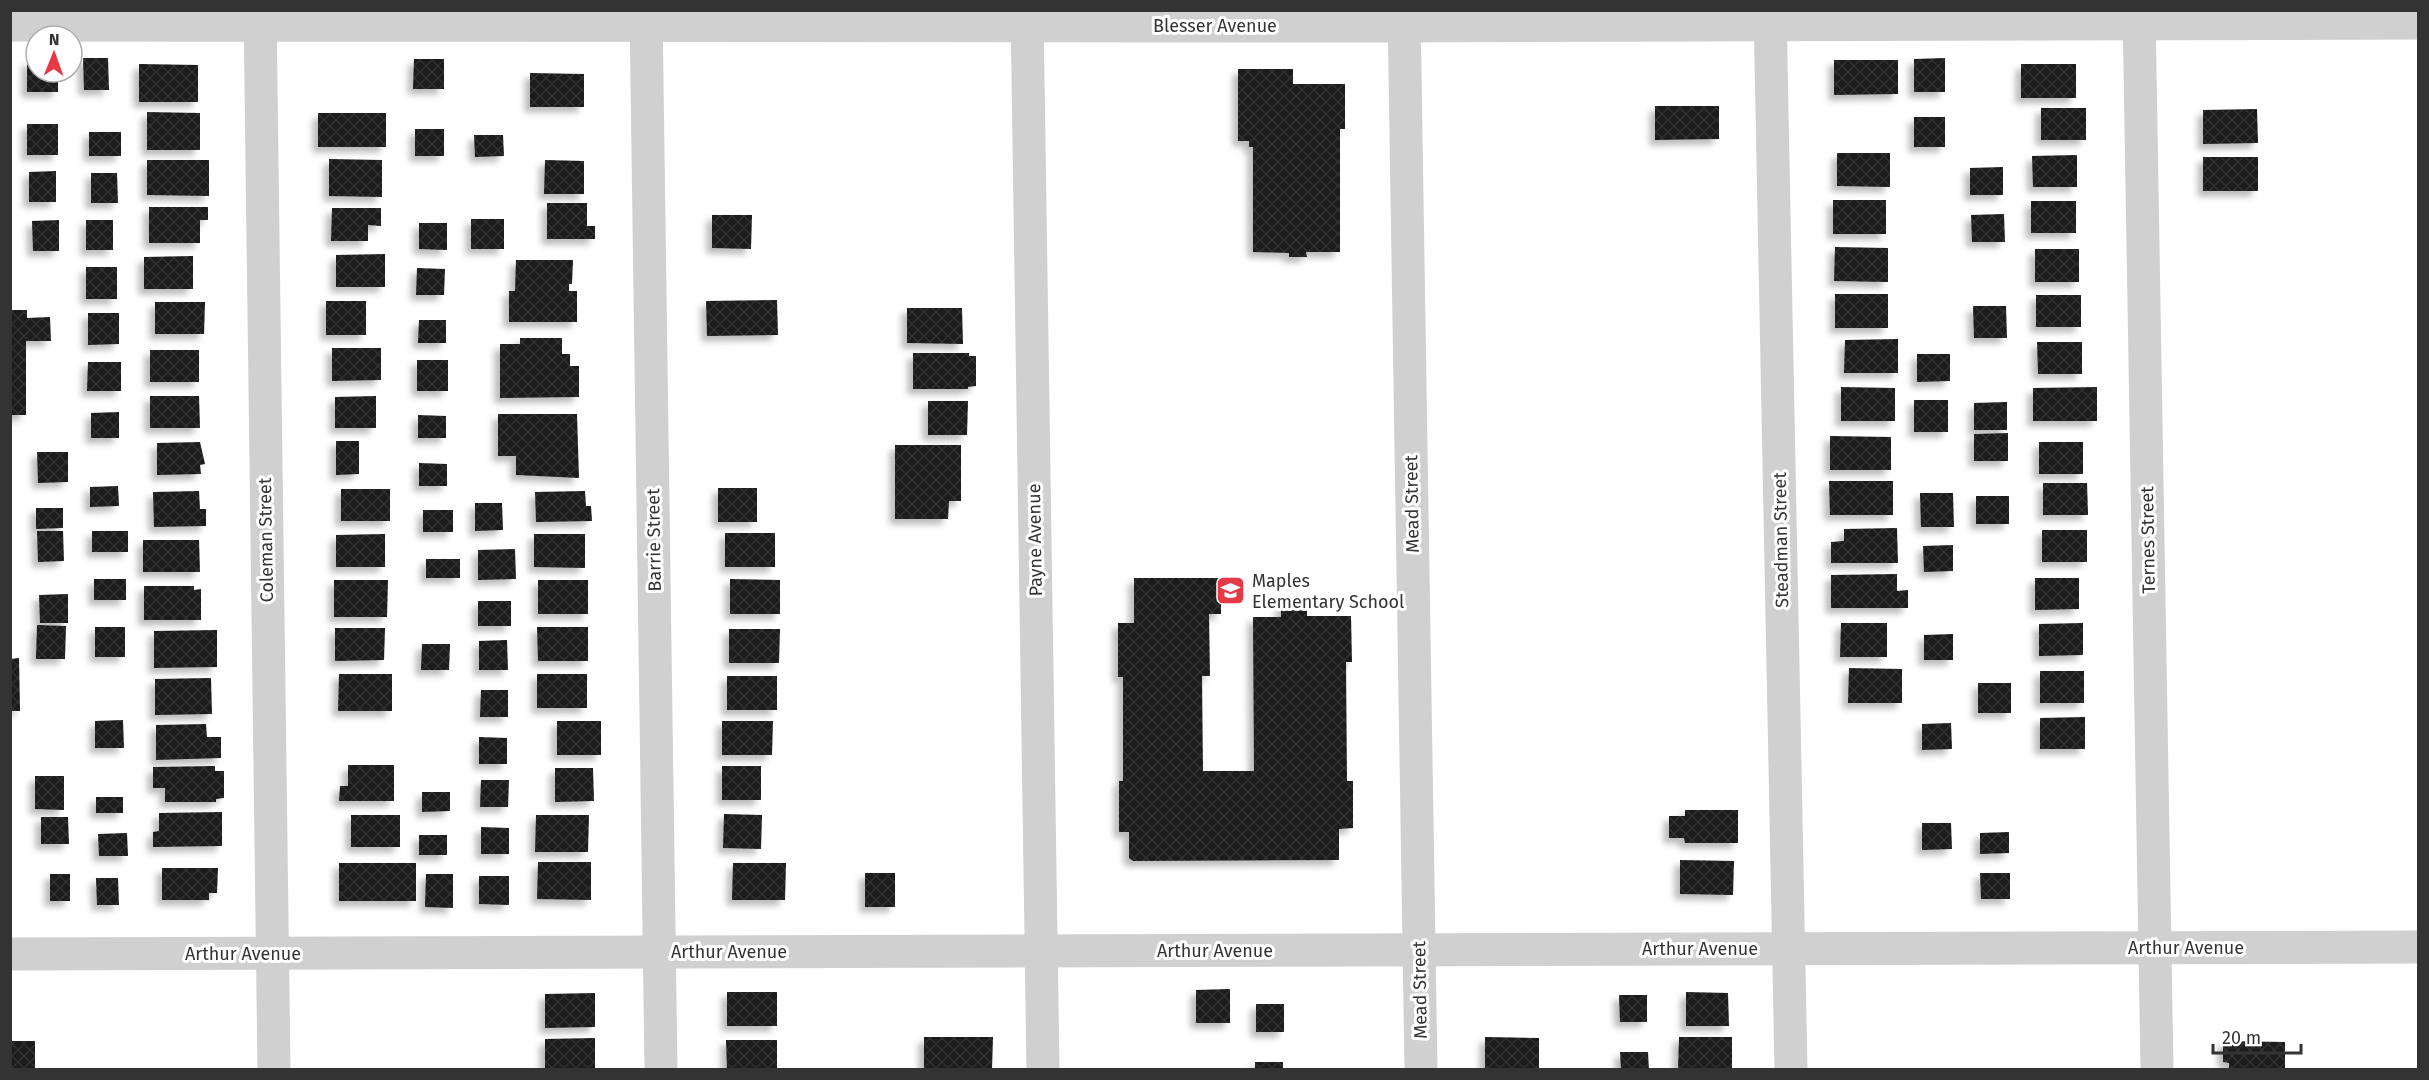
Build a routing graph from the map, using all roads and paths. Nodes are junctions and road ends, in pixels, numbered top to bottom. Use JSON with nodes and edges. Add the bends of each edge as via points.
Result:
{"nodes":[{"id":1,"x":2140,"y":17,"type":"edge"},
{"id":2,"x":260,"y":18,"type":"edge"},
{"id":3,"x":646,"y":18,"type":"edge"},
{"id":4,"x":1027,"y":18,"type":"edge"},
{"id":5,"x":1404,"y":18,"type":"edge"},
{"id":6,"x":1770,"y":18,"type":"edge"},
{"id":7,"x":2418,"y":22,"type":"edge"},
{"id":8,"x":10,"y":26,"type":"edge"},
{"id":9,"x":2418,"y":947,"type":"edge"},
{"id":10,"x":2154,"y":948,"type":"junction"},
{"id":11,"x":1789,"y":949,"type":"junction"},
{"id":12,"x":1419,"y":950,"type":"junction"},
{"id":13,"x":1041,"y":951,"type":"junction"},
{"id":14,"x":659,"y":952,"type":"junction"},
{"id":15,"x":10,"y":954,"type":"edge"},
{"id":16,"x":272,"y":954,"type":"junction"},
{"id":17,"x":274,"y":1070,"type":"edge"},
{"id":18,"x":661,"y":1070,"type":"edge"},
{"id":19,"x":1043,"y":1070,"type":"edge"},
{"id":20,"x":1422,"y":1070,"type":"edge"},
{"id":21,"x":1791,"y":1070,"type":"edge"},
{"id":22,"x":2157,"y":1070,"type":"edge"}],
"edges":[{"from":1,"to":6,"type":"street","name":"Blesser Avenue"},
{"from":1,"to":7,"type":"street","name":"Blesser Avenue"},
{"from":1,"to":10,"type":"street","name":"Ternes Street"},
{"from":2,"to":3,"type":"street","name":"Blesser Avenue"},
{"from":2,"to":8,"type":"street","name":"Blesser Avenue"},
{"from":2,"to":16,"type":"street","name":"Coleman Street"},
{"from":3,"to":4,"type":"street","name":"Blesser Avenue"},
{"from":3,"to":14,"type":"street","name":"Barrie Street"},
{"from":4,"to":5,"type":"street","name":"Blesser Avenue"},
{"from":4,"to":13,"type":"street","name":"Payne Avenue"},
{"from":5,"to":6,"type":"street","name":"Blesser Avenue"},
{"from":5,"to":12,"type":"street","name":"Mead Street"},
{"from":6,"to":11,"type":"street","name":"Steadman Street"},
{"from":9,"to":10,"type":"street","name":"Arthur Avenue"},
{"from":10,"to":11,"type":"street","name":"Arthur Avenue"},
{"from":10,"to":22,"type":"street","name":"Ternes Street"},
{"from":11,"to":12,"type":"street","name":"Arthur Avenue"},
{"from":11,"to":21,"type":"street","name":"Steadman Street"},
{"from":12,"to":13,"type":"street","name":"Arthur Avenue"},
{"from":12,"to":20,"type":"street","name":"Mead Street"},
{"from":13,"to":14,"type":"street","name":"Arthur Avenue"},
{"from":13,"to":19,"type":"street","name":"Payne Avenue"},
{"from":14,"to":16,"type":"street","name":"Arthur Avenue"},
{"from":14,"to":18,"type":"street","name":"Barrie Street"},
{"from":15,"to":16,"type":"street","name":"Arthur Avenue"},
{"from":16,"to":17,"type":"street","name":"Coleman Street"}]}
